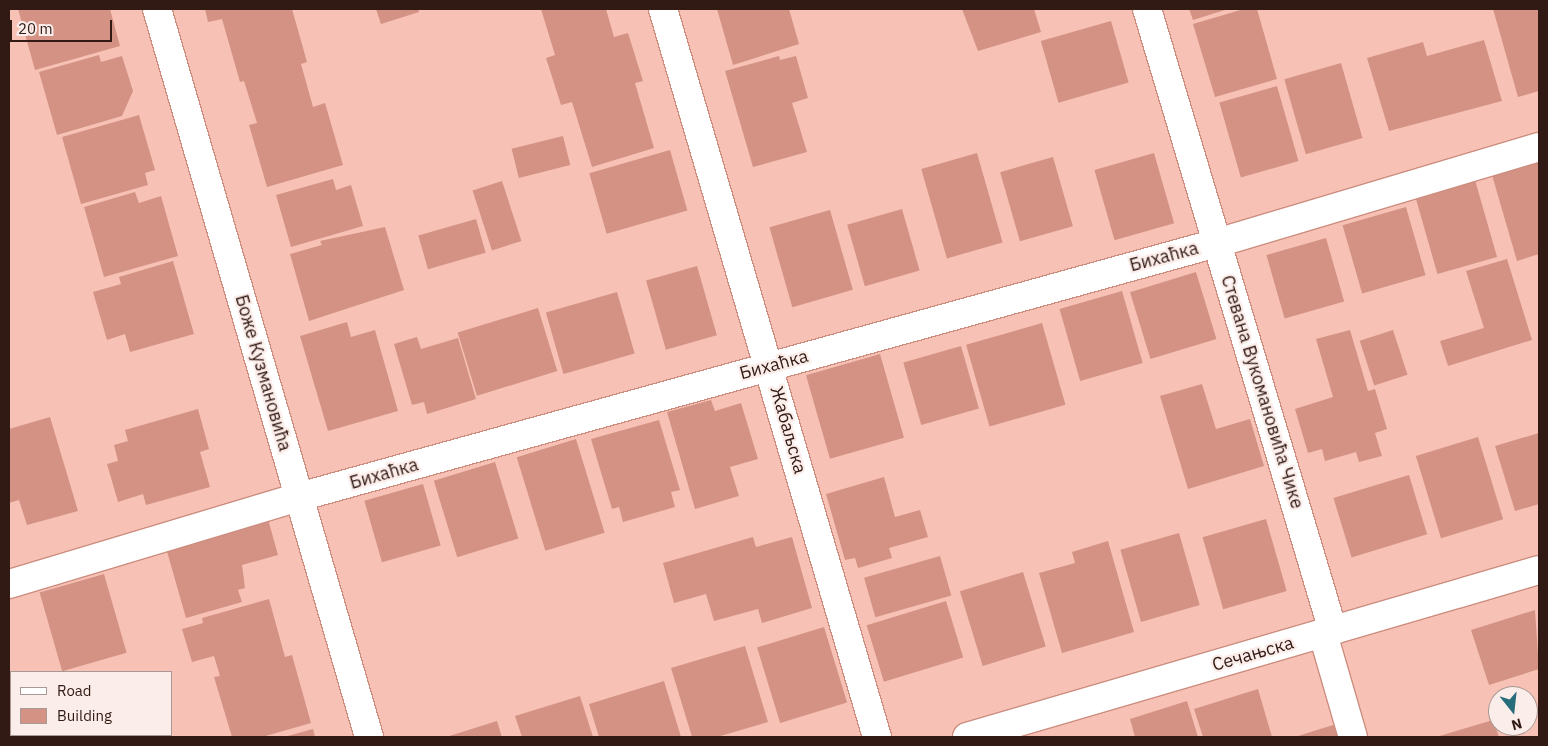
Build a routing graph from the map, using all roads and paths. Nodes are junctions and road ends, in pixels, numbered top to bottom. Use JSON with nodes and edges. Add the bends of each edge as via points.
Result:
{"nodes":[{"id":1,"x":157,"y":9,"type":"edge"},
{"id":2,"x":663,"y":9,"type":"edge"},
{"id":3,"x":1147,"y":9,"type":"edge"},
{"id":4,"x":1539,"y":147,"type":"edge"},
{"id":5,"x":1217,"y":243,"type":"junction"},
{"id":6,"x":770,"y":366,"type":"junction"},
{"id":7,"x":299,"y":497,"type":"junction"},
{"id":8,"x":1539,"y":570,"type":"edge"},
{"id":9,"x":9,"y":584,"type":"edge"},
{"id":10,"x":1328,"y":632,"type":"junction"},
{"id":11,"x":369,"y":737,"type":"edge"},
{"id":12,"x":877,"y":737,"type":"edge"},
{"id":13,"x":967,"y":737,"type":"edge"},
{"id":14,"x":1353,"y":737,"type":"edge"}],
"edges":[{"from":1,"to":7,"type":"street","name":"Боже Кузмановића"},
{"from":2,"to":6,"type":"street","name":"Жабаљска"},
{"from":3,"to":5,"type":"street","name":"Стевана Вукомановића Чике"},
{"from":4,"to":5,"type":"street","name":"Бихаћка"},
{"from":5,"to":6,"type":"street","name":"Бихаћка"},
{"from":5,"to":10,"type":"street","name":"Стевана Вукомановића Чике"},
{"from":6,"to":7,"type":"street","name":"Бихаћка"},
{"from":6,"to":12,"type":"street","name":"Жабаљска"},
{"from":7,"to":9,"type":"street","name":"Бихаћка"},
{"from":7,"to":11,"type":"street","name":"Боже Кузмановића"},
{"from":8,"to":10,"type":"street","name":"Сечањска"},
{"from":10,"to":13,"type":"street","name":"Сечањска"},
{"from":10,"to":14,"type":"street","name":"Стевана Вукомановића Чике"}]}
